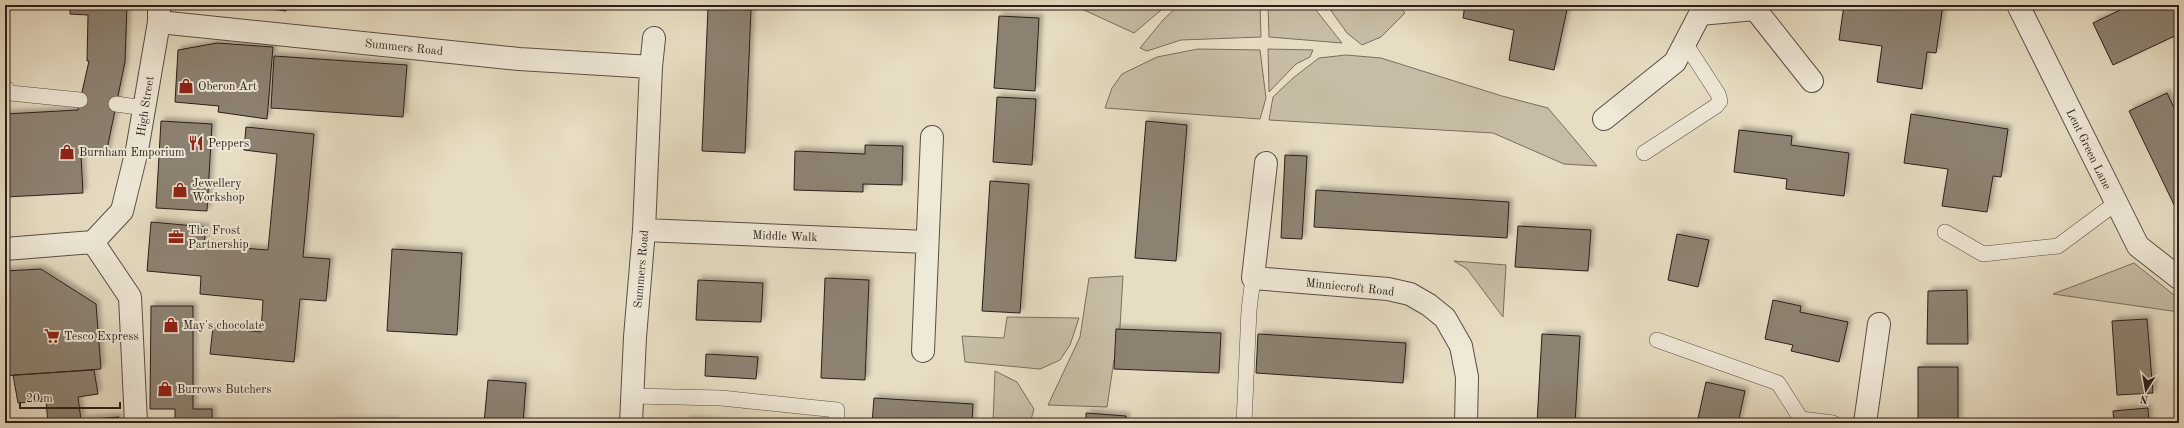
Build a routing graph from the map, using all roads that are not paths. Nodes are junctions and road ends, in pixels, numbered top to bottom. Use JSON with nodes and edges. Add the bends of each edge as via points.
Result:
{"nodes":[{"id":1,"x":2018,"y":5,"type":"edge"},
{"id":2,"x":1756,"y":7,"type":"edge"},
{"id":3,"x":159,"y":13,"type":"edge"},
{"id":4,"x":654,"y":38,"type":"dead end"},
{"id":5,"x":1685,"y":43,"type":"junction"},
{"id":6,"x":651,"y":67,"type":"junction"},
{"id":7,"x":1812,"y":82,"type":"dead end"},
{"id":8,"x":5,"y":87,"type":"edge"},
{"id":9,"x":80,"y":100,"type":"dead end"},
{"id":10,"x":116,"y":104,"type":"dead end"},
{"id":11,"x":144,"y":108,"type":"junction"},
{"id":12,"x":1604,"y":119,"type":"dead end"},
{"id":13,"x":932,"y":137,"type":"dead end"},
{"id":14,"x":1644,"y":153,"type":"dead end"},
{"id":15,"x":1266,"y":162,"type":"dead end"},
{"id":16,"x":2116,"y":203,"type":"junction"},
{"id":17,"x":644,"y":230,"type":"junction"},
{"id":18,"x":1945,"y":232,"type":"dead end"},
{"id":19,"x":93,"y":242,"type":"junction"},
{"id":20,"x":927,"y":242,"type":"junction"},
{"id":21,"x":5,"y":249,"type":"edge"},
{"id":22,"x":1253,"y":278,"type":"junction"},
{"id":23,"x":2179,"y":278,"type":"edge"},
{"id":24,"x":1879,"y":324,"type":"dead end"},
{"id":25,"x":1657,"y":340,"type":"dead end"},
{"id":26,"x":923,"y":351,"type":"dead end"},
{"id":27,"x":632,"y":396,"type":"junction"},
{"id":28,"x":136,"y":423,"type":"edge"},
{"id":29,"x":631,"y":423,"type":"edge"},
{"id":30,"x":836,"y":423,"type":"edge"},
{"id":31,"x":1244,"y":423,"type":"edge"},
{"id":32,"x":1466,"y":423,"type":"edge"},
{"id":33,"x":1833,"y":423,"type":"edge"},
{"id":34,"x":1865,"y":423,"type":"edge"}],
"edges":[{"from":1,"to":16,"type":"street","name":"Lent Green Lane"},
{"from":2,"to":5,"type":"street","via":[[1700,14]]},
{"from":2,"to":7,"type":"street"},
{"from":3,"to":6,"type":"street","name":"Summers Road","via":[[519,59]]},
{"from":3,"to":11,"type":"street","name":"High Street"},
{"from":4,"to":6,"type":"street","name":"Summers Road"},
{"from":5,"to":12,"type":"street","via":[[1675,62]]},
{"from":5,"to":14,"type":"lane","via":[[1720,101]]},
{"from":6,"to":17,"type":"street","name":"Summers Road"},
{"from":8,"to":9,"type":"lane","via":[[10,93]]},
{"from":10,"to":11,"type":"lane"},
{"from":11,"to":19,"type":"street","name":"High Street","via":[[138,150],[122,211]]},
{"from":13,"to":20,"type":"street"},
{"from":15,"to":22,"type":"street"},
{"from":16,"to":18,"type":"lane","via":[[2058,246],[1983,254]]},
{"from":16,"to":23,"type":"street","name":"Lent Green Lane","via":[[2138,246]]},
{"from":17,"to":20,"type":"street","name":"Middle Walk"},
{"from":17,"to":27,"type":"street","name":"Summers Road","via":[[634,337]]},
{"from":19,"to":21,"type":"street"},
{"from":19,"to":28,"type":"street","via":[[130,297]]},
{"from":20,"to":26,"type":"street"},
{"from":22,"to":31,"type":"lane","via":[[1248,310]]},
{"from":22,"to":32,"type":"street","name":"Minniecroft Road","via":[[1388,289],[1410,294],[1429,305],[1445,318],[1462,346],[1467,376]]},
{"from":24,"to":34,"type":"street"},
{"from":25,"to":33,"type":"lane","via":[[1778,383],[1801,419]]},
{"from":27,"to":29,"type":"street","name":"Summers Road"},
{"from":27,"to":30,"type":"lane","via":[[721,398],[837,410]]}]}
